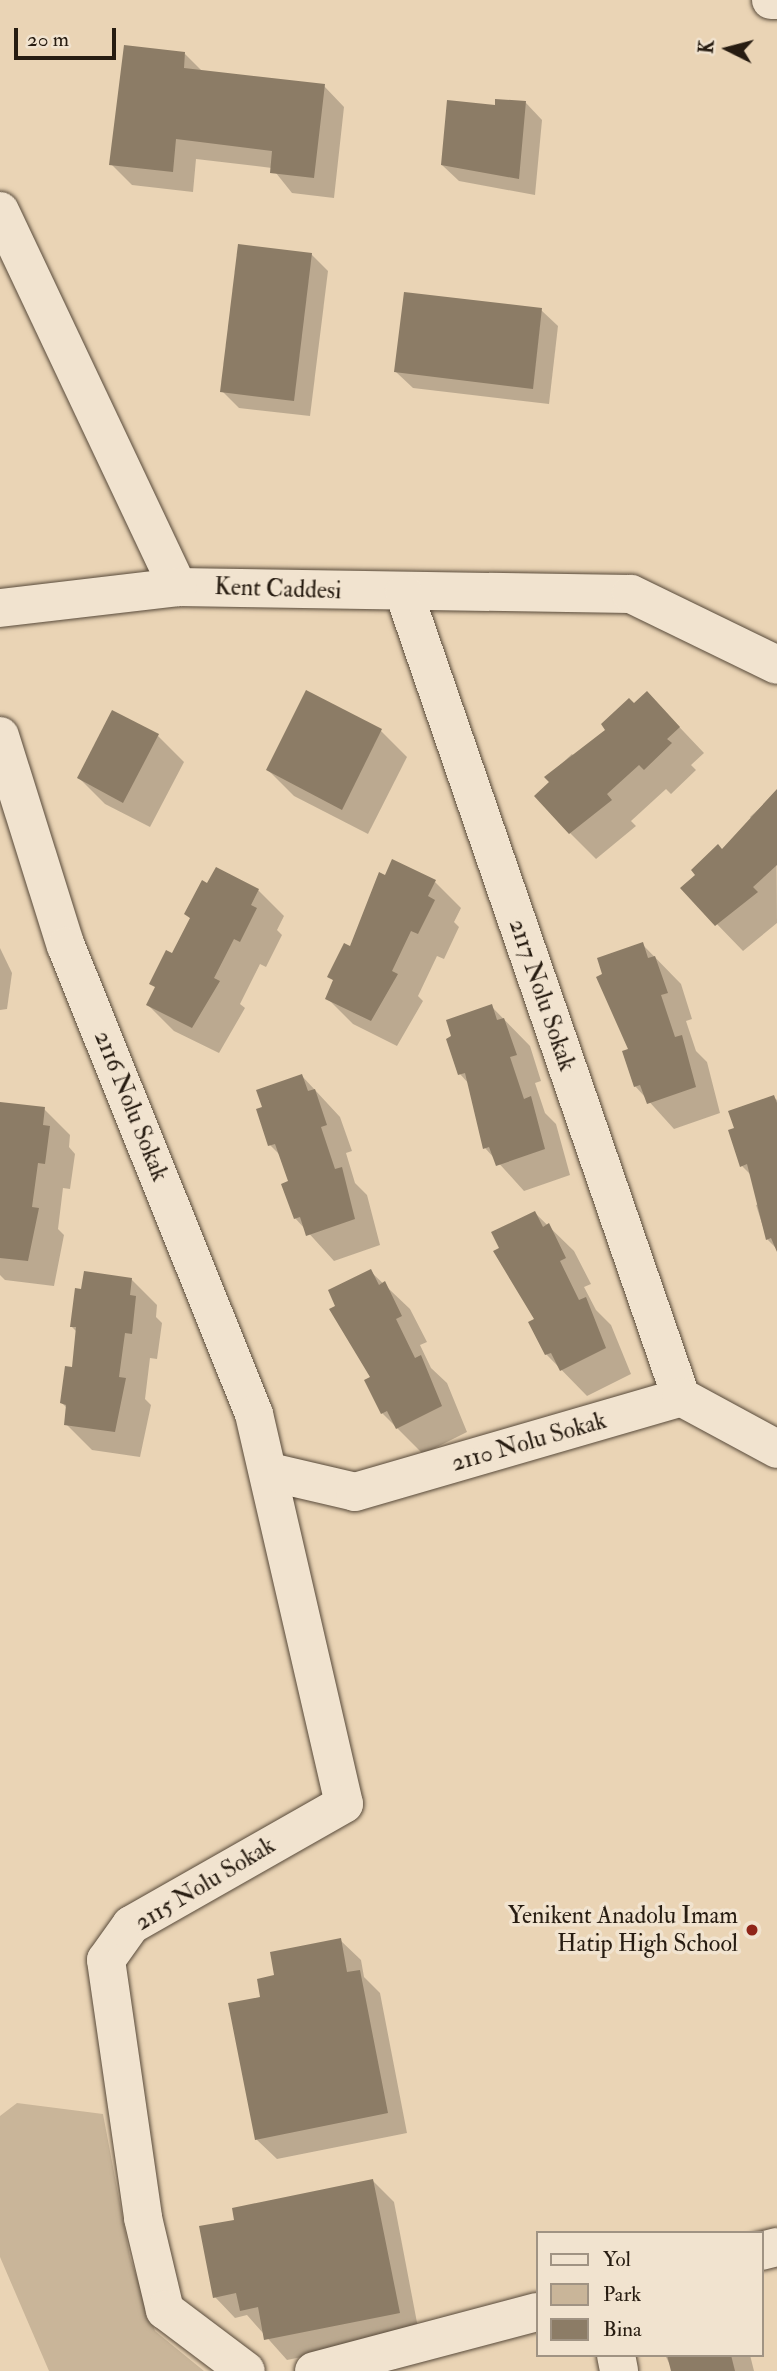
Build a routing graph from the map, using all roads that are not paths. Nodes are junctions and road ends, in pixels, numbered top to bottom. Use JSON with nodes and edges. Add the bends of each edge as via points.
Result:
{"nodes":[{"id":1,"x":771,"y":0,"type":"edge"},
{"id":2,"x":777,"y":1,"type":"edge"},
{"id":3,"x":0,"y":211,"type":"edge"},
{"id":4,"x":178,"y":587,"type":"junction"},
{"id":5,"x":404,"y":593,"type":"junction"},
{"id":6,"x":0,"y":608,"type":"edge"},
{"id":7,"x":777,"y":665,"type":"edge"},
{"id":8,"x":0,"y":736,"type":"edge"},
{"id":9,"x":681,"y":1397,"type":"junction"},
{"id":10,"x":777,"y":1450,"type":"edge"},
{"id":11,"x":270,"y":1472,"type":"junction"},
{"id":12,"x":536,"y":2312,"type":"edge"},
{"id":13,"x":246,"y":2371,"type":"edge"},
{"id":14,"x":314,"y":2371,"type":"edge"}],
"edges":[{"from":1,"to":2,"type":"street"},
{"from":3,"to":4,"type":"street","name":"Kent Caddesi"},
{"from":4,"to":5,"type":"street","name":"Kent Caddesi"},
{"from":4,"to":6,"type":"street"},
{"from":5,"to":7,"type":"street","name":"Kent Caddesi","via":[[631,594]]},
{"from":5,"to":9,"type":"street","name":"2117 Nolu Sokak"},
{"from":8,"to":11,"type":"street","name":"2116 Nolu Sokak","via":[[66,946],[254,1414]]},
{"from":9,"to":10,"type":"street"},
{"from":9,"to":11,"type":"street","name":"2110 Nolu Sokak","via":[[355,1492]]},
{"from":11,"to":13,"type":"street","name":"2115 Nolu Sokak","via":[[344,1804],[131,1925],[106,1960],[143,2218],[165,2310]]},
{"from":12,"to":14,"type":"street"}]}
